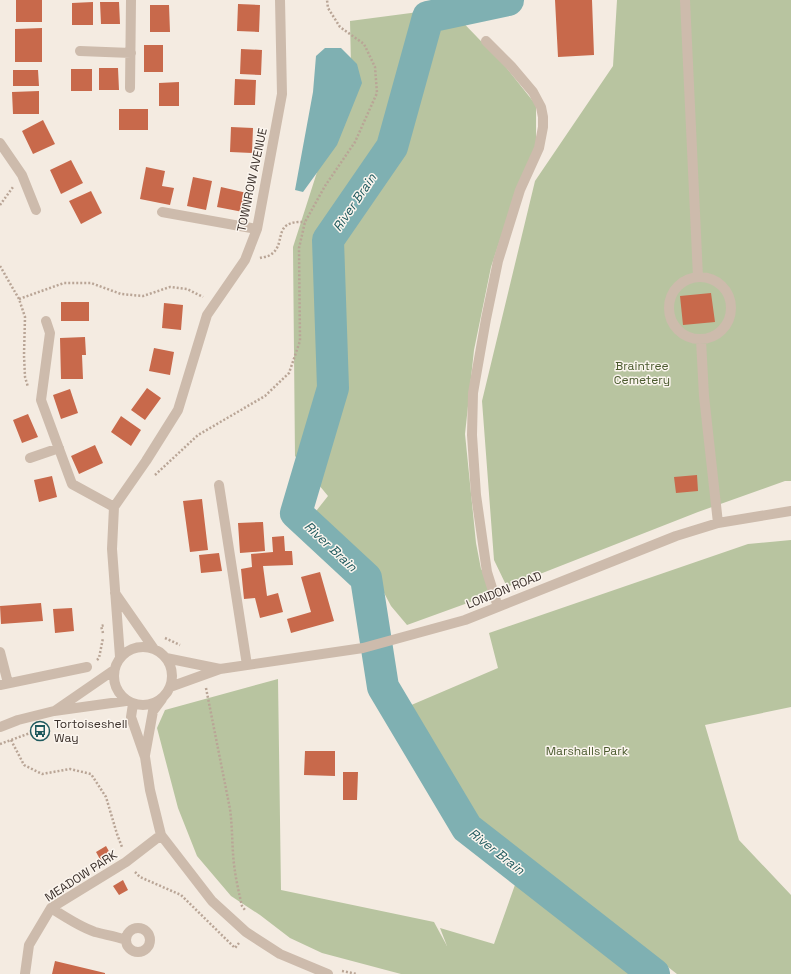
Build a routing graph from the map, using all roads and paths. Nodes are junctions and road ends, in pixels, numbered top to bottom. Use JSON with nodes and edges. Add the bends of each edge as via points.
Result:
{"nodes":[{"id":1,"x":131,"y":0,"type":"edge"},
{"id":2,"x":280,"y":0,"type":"edge"},
{"id":3,"x":327,"y":0,"type":"edge"},
{"id":4,"x":685,"y":0,"type":"edge"},
{"id":5,"x":486,"y":41,"type":"dead end"},
{"id":6,"x":80,"y":51,"type":"dead end"},
{"id":7,"x":130,"y":53,"type":"junction"},
{"id":8,"x":130,"y":88,"type":"dead end"},
{"id":9,"x":0,"y":143,"type":"edge"},
{"id":10,"x":36,"y":210,"type":"dead end"},
{"id":11,"x":162,"y":212,"type":"dead end"},
{"id":12,"x":305,"y":222,"type":"junction"},
{"id":13,"x":257,"y":229,"type":"junction"},
{"id":14,"x":246,"y":256,"type":"junction"},
{"id":15,"x":0,"y":266,"type":"edge"},
{"id":16,"x":698,"y":277,"type":"junction"},
{"id":17,"x":19,"y":299,"type":"junction"},
{"id":18,"x":208,"y":300,"type":"dead end"},
{"id":19,"x":46,"y":320,"type":"dead end"},
{"id":20,"x":701,"y":340,"type":"junction"},
{"id":21,"x":29,"y":392,"type":"dead end"},
{"id":22,"x":59,"y":448,"type":"junction"},
{"id":23,"x":30,"y":458,"type":"dead end"},
{"id":24,"x":153,"y":477,"type":"dead end"},
{"id":25,"x":219,"y":485,"type":"dead end"},
{"id":26,"x":114,"y":507,"type":"junction"},
{"id":27,"x":791,"y":511,"type":"edge"},
{"id":28,"x":718,"y":523,"type":"junction"},
{"id":29,"x":115,"y":593,"type":"junction"},
{"id":30,"x":498,"y":607,"type":"junction"},
{"id":31,"x":102,"y":626,"type":"dead end"},
{"id":32,"x":154,"y":649,"type":"junction"},
{"id":33,"x":0,"y":652,"type":"edge"},
{"id":34,"x":120,"y":657,"type":"junction"},
{"id":35,"x":166,"y":658,"type":"junction"},
{"id":36,"x":247,"y":665,"type":"junction"},
{"id":37,"x":87,"y":667,"type":"joint"},
{"id":38,"x":220,"y":669,"type":"junction"},
{"id":39,"x":114,"y":670,"type":"junction"},
{"id":40,"x":4,"y":684,"type":"edge"},
{"id":41,"x":170,"y":687,"type":"junction"},
{"id":42,"x":207,"y":688,"type":"dead end"},
{"id":43,"x":162,"y":698,"type":"junction"},
{"id":44,"x":130,"y":702,"type":"junction"},
{"id":45,"x":54,"y":711,"type":"junction"},
{"id":46,"x":0,"y":727,"type":"edge"},
{"id":47,"x":11,"y":740,"type":"dead end"},
{"id":48,"x":0,"y":744,"type":"edge"},
{"id":49,"x":145,"y":757,"type":"junction"},
{"id":50,"x":161,"y":835,"type":"junction"},
{"id":51,"x":51,"y":908,"type":"junction"},
{"id":52,"x":246,"y":912,"type":"dead end"},
{"id":53,"x":126,"y":940,"type":"dead end"},
{"id":54,"x":25,"y":974,"type":"edge"},
{"id":55,"x":328,"y":974,"type":"edge"}],
"edges":[{"from":1,"to":7,"type":"street"},
{"from":2,"to":13,"type":"street","name":"TOWNROW AVENUE","via":[[282,94]]},
{"from":3,"to":12,"type":"path","via":[[328,8],[340,27],[364,44],[376,67],[377,93],[355,142],[325,186]]},
{"from":4,"to":16,"type":"street"},
{"from":5,"to":30,"type":"street","via":[[533,92],[543,117],[539,148],[520,190],[498,262],[473,393],[472,435],[476,495],[487,572]]},
{"from":6,"to":7,"type":"street"},
{"from":7,"to":8,"type":"street"},
{"from":9,"to":10,"type":"street","via":[[22,175]]},
{"from":11,"to":13,"type":"street"},
{"from":12,"to":14,"type":"path","via":[[289,223],[282,230],[276,250],[270,255],[258,259]]},
{"from":12,"to":24,"type":"path","via":[[299,248],[300,341],[289,373],[265,396],[198,435]]},
{"from":13,"to":14,"type":"street","name":"TOWNROW AVENUE"},
{"from":14,"to":26,"type":"street","name":"TOWNROW AVENUE","via":[[207,315],[178,410]]},
{"from":15,"to":17,"type":"path"},
{"from":16,"to":20,"type":"street","via":[[678,285],[669,298],[668,313],[674,327],[686,337]]},
{"from":16,"to":20,"type":"street","via":[[706,277],[720,283],[729,296],[731,311],[727,325],[716,336]]},
{"from":17,"to":18,"type":"path","via":[[64,283],[91,283],[121,294],[144,296],[170,287],[187,289]]},
{"from":17,"to":21,"type":"path","via":[[24,317],[25,377]]},
{"from":19,"to":22,"type":"street","via":[[50,333],[41,400]]},
{"from":20,"to":28,"type":"street","via":[[704,396]]},
{"from":22,"to":23,"type":"street"},
{"from":22,"to":26,"type":"street","via":[[72,484]]},
{"from":25,"to":36,"type":"street"},
{"from":26,"to":29,"type":"street","via":[[112,548]]},
{"from":27,"to":28,"type":"street","name":"LONDON ROAD"},
{"from":28,"to":30,"type":"street","name":"LONDON ROAD","via":[[676,536]]},
{"from":29,"to":32,"type":"street"},
{"from":29,"to":34,"type":"street"},
{"from":30,"to":36,"type":"street","name":"LONDON ROAD","via":[[465,620],[364,648]]},
{"from":31,"to":37,"type":"path","via":[[103,639],[99,658]]},
{"from":32,"to":34,"type":"street","via":[[135,647]]},
{"from":32,"to":35,"type":"street"},
{"from":33,"to":40,"type":"street"},
{"from":34,"to":39,"type":"street"},
{"from":35,"to":38,"type":"street","name":"LONDON ROAD"},
{"from":35,"to":41,"type":"street","via":[[172,672]]},
{"from":36,"to":38,"type":"street","name":"LONDON ROAD"},
{"from":37,"to":40,"type":"street"},
{"from":38,"to":41,"type":"street","name":"LONDON ROAD"},
{"from":39,"to":44,"type":"street","via":[[114,682],[118,692]]},
{"from":39,"to":45,"type":"street"},
{"from":41,"to":43,"type":"street"},
{"from":42,"to":52,"type":"path","via":[[233,828],[233,853],[238,888]]},
{"from":43,"to":44,"type":"street","via":[[149,705]]},
{"from":43,"to":49,"type":"street","via":[[153,711]]},
{"from":44,"to":45,"type":"street"},
{"from":44,"to":49,"type":"street","via":[[131,717]]},
{"from":45,"to":46,"type":"street"},
{"from":47,"to":48,"type":"path"},
{"from":49,"to":50,"type":"street"},
{"from":50,"to":51,"type":"street","name":"MEADOW PARK","via":[[126,862]]},
{"from":50,"to":55,"type":"street","via":[[212,901],[246,932],[280,954]]},
{"from":51,"to":53,"type":"street","via":[[81,926]]},
{"from":51,"to":54,"type":"street","name":"MEADOW PARK","via":[[29,945]]}]}
